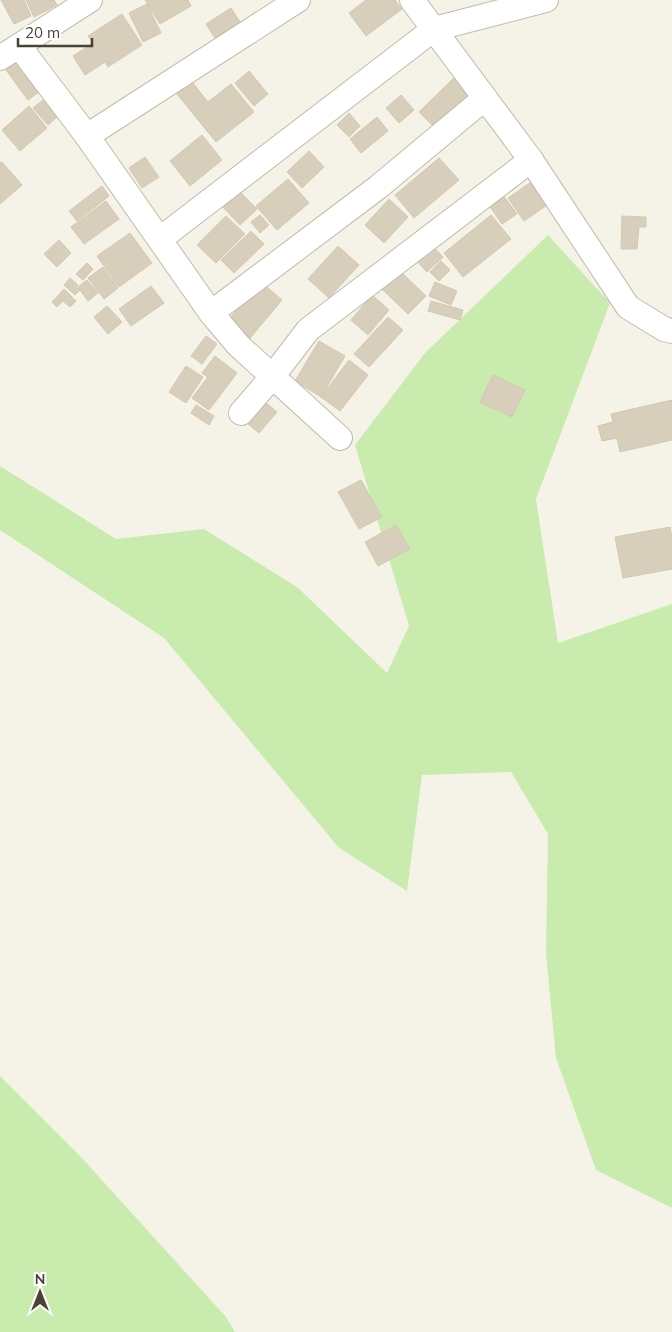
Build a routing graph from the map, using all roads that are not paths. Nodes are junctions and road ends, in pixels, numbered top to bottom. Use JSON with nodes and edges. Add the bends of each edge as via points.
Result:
{"nodes":[{"id":1,"x":90,"y":0,"type":"edge"},
{"id":2,"x":298,"y":0,"type":"edge"},
{"id":3,"x":412,"y":0,"type":"edge"},
{"id":4,"x":546,"y":0,"type":"edge"},
{"id":5,"x":434,"y":29,"type":"junction"},
{"id":6,"x":5,"y":52,"type":"edge"},
{"id":7,"x":485,"y":98,"type":"junction"},
{"id":8,"x":87,"y":136,"type":"junction"},
{"id":9,"x":531,"y":160,"type":"junction"},
{"id":10,"x":160,"y":239,"type":"junction"},
{"id":11,"x":211,"y":312,"type":"junction"},
{"id":12,"x":672,"y":331,"type":"edge"},
{"id":13,"x":272,"y":377,"type":"junction"},
{"id":14,"x":241,"y":413,"type":"dead end"},
{"id":15,"x":340,"y":438,"type":"dead end"}],
"edges":[{"from":1,"to":6,"type":"street"},
{"from":2,"to":8,"type":"street"},
{"from":3,"to":5,"type":"street"},
{"from":4,"to":5,"type":"street"},
{"from":5,"to":7,"type":"street"},
{"from":5,"to":10,"type":"street"},
{"from":6,"to":8,"type":"street"},
{"from":7,"to":9,"type":"street"},
{"from":7,"to":11,"type":"street","via":[[377,188]]},
{"from":8,"to":10,"type":"street"},
{"from":9,"to":12,"type":"street","via":[[628,307]]},
{"from":9,"to":13,"type":"street","via":[[308,330]]},
{"from":10,"to":11,"type":"street"},
{"from":11,"to":13,"type":"street","via":[[238,345]]},
{"from":13,"to":14,"type":"street"},
{"from":13,"to":15,"type":"street"}]}
